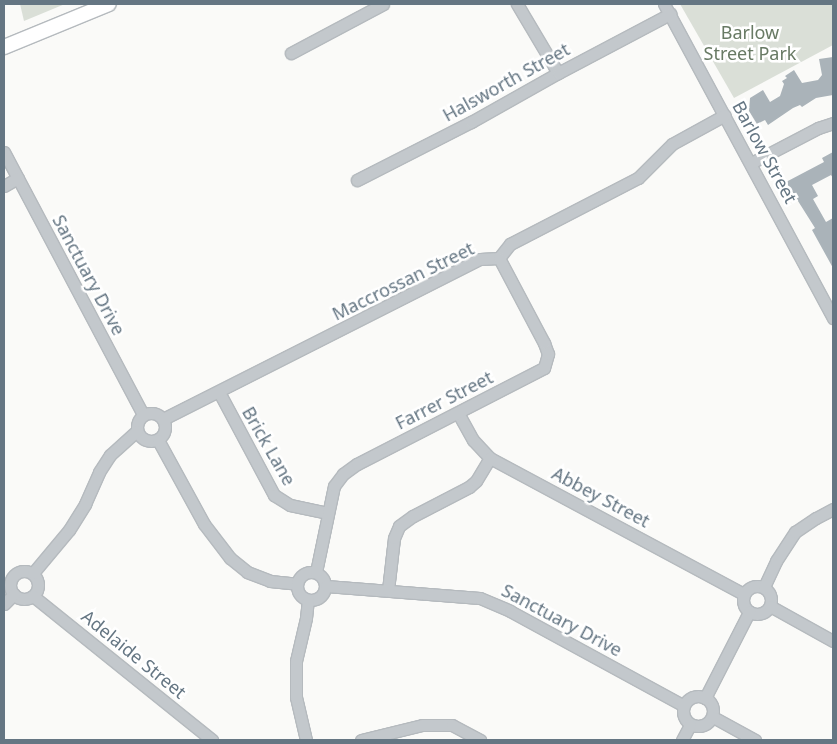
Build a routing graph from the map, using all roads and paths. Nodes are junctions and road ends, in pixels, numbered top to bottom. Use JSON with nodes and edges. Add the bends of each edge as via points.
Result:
{"nodes":[{"id":1,"x":109,"y":4,"type":"edge"},
{"id":2,"x":383,"y":4,"type":"edge"},
{"id":3,"x":517,"y":4,"type":"edge"},
{"id":4,"x":664,"y":4,"type":"edge"},
{"id":5,"x":670,"y":14,"type":"junction"},
{"id":6,"x":4,"y":47,"type":"edge"},
{"id":7,"x":290,"y":53,"type":"dead end"},
{"id":8,"x":558,"y":73,"type":"junction"},
{"id":9,"x":724,"y":115,"type":"junction"},
{"id":10,"x":833,"y":123,"type":"edge"},
{"id":11,"x":4,"y":152,"type":"edge"},
{"id":12,"x":752,"y":163,"type":"junction"},
{"id":13,"x":18,"y":178,"type":"junction"},
{"id":14,"x":357,"y":180,"type":"dead end"},
{"id":15,"x":4,"y":186,"type":"edge"},
{"id":16,"x":499,"y":258,"type":"junction"},
{"id":17,"x":833,"y":318,"type":"edge"},
{"id":18,"x":219,"y":392,"type":"junction"},
{"id":19,"x":458,"y":413,"type":"junction"},
{"id":20,"x":143,"y":414,"type":"junction"},
{"id":21,"x":163,"y":419,"type":"junction"},
{"id":22,"x":137,"y":432,"type":"junction"},
{"id":23,"x":158,"y":440,"type":"junction"},
{"id":24,"x":490,"y":458,"type":"junction"},
{"id":25,"x":833,"y":509,"type":"edge"},
{"id":26,"x":328,"y":513,"type":"junction"},
{"id":27,"x":8,"y":572,"type":"edge"},
{"id":28,"x":316,"y":572,"type":"junction"},
{"id":29,"x":33,"y":573,"type":"junction"},
{"id":30,"x":297,"y":584,"type":"junction"},
{"id":31,"x":326,"y":586,"type":"junction"},
{"id":32,"x":764,"y":587,"type":"junction"},
{"id":33,"x":388,"y":590,"type":"junction"},
{"id":34,"x":14,"y":594,"type":"junction"},
{"id":35,"x":744,"y":594,"type":"junction"},
{"id":36,"x":33,"y":596,"type":"junction"},
{"id":37,"x":308,"y":600,"type":"junction"},
{"id":38,"x":4,"y":604,"type":"edge"},
{"id":39,"x":770,"y":606,"type":"junction"},
{"id":40,"x":749,"y":612,"type":"junction"},
{"id":41,"x":833,"y":641,"type":"edge"},
{"id":42,"x":705,"y":698,"type":"junction"},
{"id":43,"x":684,"y":706,"type":"junction"},
{"id":44,"x":713,"y":717,"type":"junction"},
{"id":45,"x":690,"y":725,"type":"junction"},
{"id":46,"x":212,"y":740,"type":"edge"},
{"id":47,"x":306,"y":740,"type":"edge"},
{"id":48,"x":362,"y":740,"type":"edge"},
{"id":49,"x":480,"y":740,"type":"edge"},
{"id":50,"x":682,"y":740,"type":"edge"},
{"id":51,"x":755,"y":740,"type":"edge"}],
"edges":[{"from":1,"to":6,"type":"main road"},
{"from":2,"to":7,"type":"street"},
{"from":3,"to":8,"type":"street"},
{"from":4,"to":5,"type":"street","name":"Barlow Street"},
{"from":5,"to":8,"type":"street","name":"Halsworth Street"},
{"from":5,"to":9,"type":"street","name":"Barlow Street"},
{"from":8,"to":14,"type":"street","name":"Halsworth Street","via":[[472,122]]},
{"from":9,"to":12,"type":"street","name":"Barlow Street"},
{"from":9,"to":16,"type":"street","name":"Maccrossan Street","via":[[672,144],[638,178],[510,244]]},
{"from":10,"to":12,"type":"street"},
{"from":11,"to":13,"type":"street","name":"Sanctuary Drive"},
{"from":12,"to":17,"type":"street","name":"Barlow Street"},
{"from":13,"to":15,"type":"street"},
{"from":13,"to":20,"type":"street","name":"Sanctuary Drive"},
{"from":16,"to":18,"type":"street","name":"Maccrossan Street","via":[[480,259]]},
{"from":16,"to":19,"type":"street","name":"Farrer Street","via":[[544,343],[548,361],[537,373]]},
{"from":18,"to":21,"type":"street","name":"Maccrossan Street"},
{"from":18,"to":26,"type":"street","name":"Brick Lane","via":[[274,495],[290,505]]},
{"from":19,"to":24,"type":"street","name":"Abbey Street","via":[[473,440]]},
{"from":19,"to":26,"type":"street","name":"Farrer Street","via":[[348,469],[334,486]]},
{"from":20,"to":21,"type":"street","via":[[154,413]]},
{"from":20,"to":22,"type":"street","via":[[138,421]]},
{"from":21,"to":23,"type":"street","via":[[165,431]]},
{"from":22,"to":23,"type":"street","via":[[145,440]]},
{"from":22,"to":29,"type":"street","via":[[110,455],[69,530]]},
{"from":23,"to":30,"type":"street","via":[[204,524],[230,558],[247,572],[270,582]]},
{"from":24,"to":33,"type":"street","via":[[469,487],[399,526],[394,538]]},
{"from":24,"to":35,"type":"street","name":"Abbey Street"},
{"from":25,"to":32,"type":"street","via":[[795,532]]},
{"from":26,"to":28,"type":"street","name":"Farrer Street"},
{"from":27,"to":29,"type":"street"},
{"from":27,"to":34,"type":"street"},
{"from":28,"to":30,"type":"street","via":[[306,572]]},
{"from":28,"to":31,"type":"street","via":[[323,577]]},
{"from":29,"to":36,"type":"street","via":[[38,584]]},
{"from":30,"to":37,"type":"street","via":[[300,594]]},
{"from":31,"to":33,"type":"street","name":"Sanctuary Drive"},
{"from":31,"to":37,"type":"street","via":[[319,598]]},
{"from":32,"to":35,"type":"street","via":[[750,587]]},
{"from":32,"to":39,"type":"street","via":[[772,597]]},
{"from":33,"to":43,"type":"street","name":"Sanctuary Drive","via":[[452,594],[493,603]]},
{"from":34,"to":36,"type":"street","via":[[25,599]]},
{"from":34,"to":38,"type":"street"},
{"from":35,"to":40,"type":"street","via":[[744,604]]},
{"from":36,"to":46,"type":"street","name":"Adelaide Street"},
{"from":37,"to":47,"type":"street","via":[[296,661],[296,697]]},
{"from":39,"to":40,"type":"street","via":[[758,614]]},
{"from":39,"to":41,"type":"street"},
{"from":40,"to":42,"type":"street"},
{"from":42,"to":43,"type":"street","via":[[693,696]]},
{"from":42,"to":44,"type":"street","via":[[712,704]]},
{"from":43,"to":45,"type":"street","via":[[684,718]]},
{"from":44,"to":45,"type":"street","via":[[705,726]]},
{"from":44,"to":51,"type":"street"},
{"from":45,"to":50,"type":"street"},
{"from":48,"to":49,"type":"street","via":[[422,725],[452,725]]}]}
